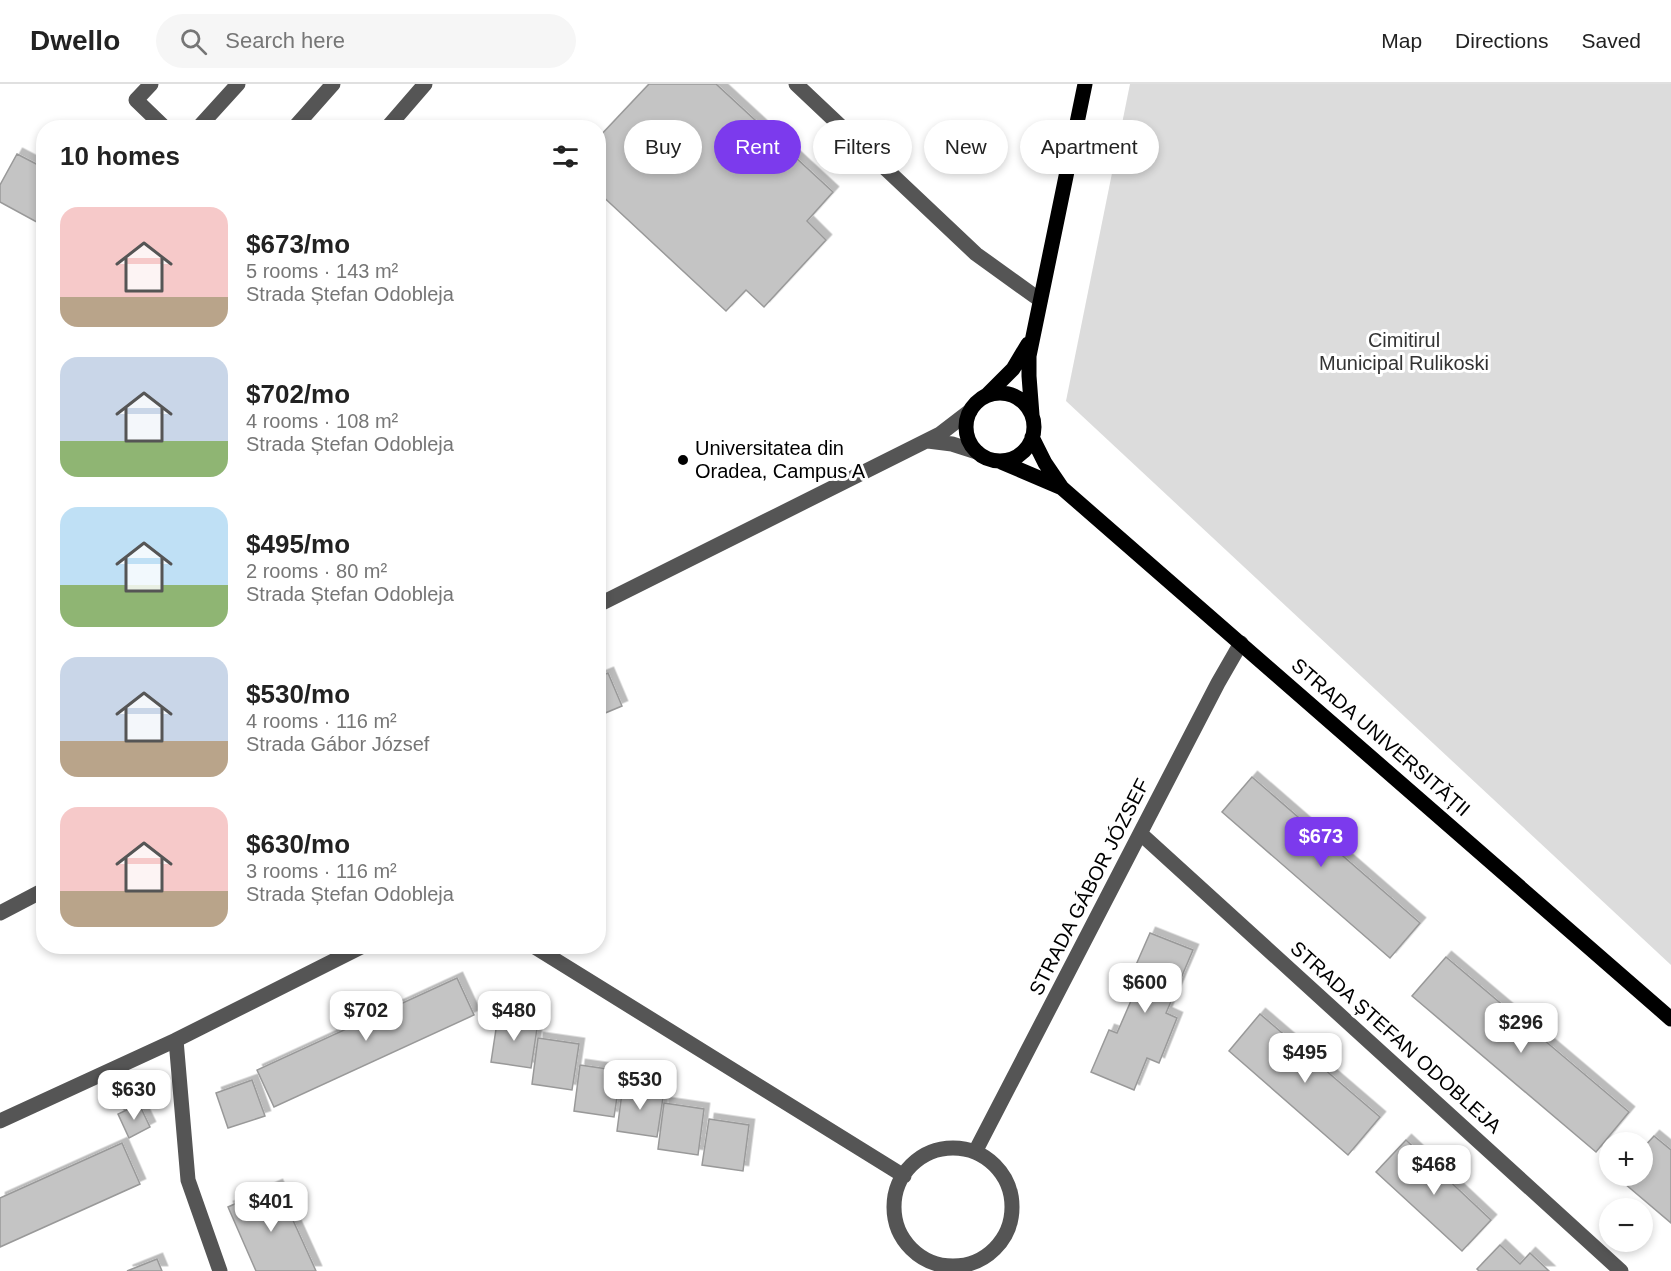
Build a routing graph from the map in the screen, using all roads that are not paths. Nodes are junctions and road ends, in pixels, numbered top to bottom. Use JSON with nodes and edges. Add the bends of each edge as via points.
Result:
{"nodes":[{"id":1,"x":151,"y":84,"type":"edge"},
{"id":2,"x":238,"y":84,"type":"edge"},
{"id":3,"x":333,"y":84,"type":"edge"},
{"id":4,"x":425,"y":84,"type":"edge"},
{"id":5,"x":796,"y":84,"type":"edge"},
{"id":6,"x":1084,"y":84,"type":"edge"},
{"id":7,"x":157,"y":120,"type":"edge"},
{"id":8,"x":205,"y":120,"type":"edge"},
{"id":9,"x":301,"y":120,"type":"edge"},
{"id":10,"x":394,"y":120,"type":"edge"},
{"id":11,"x":1040,"y":300,"type":"junction"},
{"id":12,"x":1033,"y":333,"type":"junction"},
{"id":13,"x":986,"y":396,"type":"junction"},
{"id":14,"x":970,"y":411,"type":"junction"},
{"id":15,"x":1032,"y":415,"type":"junction"},
{"id":16,"x":1032,"y":437,"type":"junction"},
{"id":17,"x":928,"y":441,"type":"junction"},
{"id":18,"x":977,"y":452,"type":"junction"},
{"id":19,"x":998,"y":461,"type":"junction"},
{"id":20,"x":1062,"y":488,"type":"junction"},
{"id":21,"x":606,"y":601,"type":"edge"},
{"id":22,"x":1241,"y":643,"type":"junction"},
{"id":23,"x":1141,"y":834,"type":"junction"},
{"id":24,"x":36,"y":894,"type":"edge"},
{"id":25,"x":0,"y":913,"type":"edge"},
{"id":26,"x":347,"y":954,"type":"edge"},
{"id":27,"x":546,"y":954,"type":"edge"},
{"id":28,"x":1671,"y":1019,"type":"edge"},
{"id":29,"x":176,"y":1040,"type":"junction"},
{"id":30,"x":0,"y":1121,"type":"edge"},
{"id":31,"x":975,"y":1152,"type":"junction"},
{"id":32,"x":904,"y":1176,"type":"junction"},
{"id":33,"x":951,"y":1269,"type":"edge"},
{"id":34,"x":220,"y":1271,"type":"edge"},
{"id":35,"x":1621,"y":1271,"type":"edge"}],
"edges":[{"from":1,"to":7,"type":"street","via":[[136,100]]},
{"from":2,"to":8,"type":"street"},
{"from":3,"to":9,"type":"street"},
{"from":4,"to":10,"type":"street"},
{"from":5,"to":11,"type":"street","via":[[976,254]]},
{"from":6,"to":11,"type":"main road"},
{"from":11,"to":12,"type":"main road"},
{"from":12,"to":13,"type":"main road","via":[[1012,369]]},
{"from":12,"to":15,"type":"main road","via":[[1029,356]]},
{"from":13,"to":14,"type":"main road"},
{"from":13,"to":15,"type":"main road","via":[[1008,393],[1026,405]]},
{"from":14,"to":17,"type":"street"},
{"from":14,"to":18,"type":"main road","via":[[967,433]]},
{"from":15,"to":16,"type":"main road"},
{"from":16,"to":19,"type":"main road","via":[[1019,455]]},
{"from":16,"to":20,"type":"main road","name":"STRADA UNIVERSITĂȚII"},
{"from":17,"to":18,"type":"street"},
{"from":17,"to":21,"type":"street"},
{"from":18,"to":19,"type":"main road"},
{"from":19,"to":20,"type":"main road","name":"STRADA UNIVERSITĂȚII"},
{"from":20,"to":22,"type":"main road","name":"STRADA UNIVERSITĂȚII"},
{"from":22,"to":23,"type":"street","name":"STRADA GÁBOR JÓZSEF"},
{"from":22,"to":28,"type":"main road","name":"STRADA UNIVERSITĂȚII"},
{"from":23,"to":31,"type":"street","name":"STRADA GÁBOR JÓZSEF"},
{"from":23,"to":35,"type":"street","name":"STRADA ȘTEFAN ODOBLEJA"},
{"from":24,"to":25,"type":"street"},
{"from":26,"to":29,"type":"street"},
{"from":27,"to":32,"type":"street"},
{"from":29,"to":30,"type":"street"},
{"from":29,"to":34,"type":"street","via":[[188,1180]]},
{"from":31,"to":32,"type":"street","via":[[954,1148],[933,1151],[915,1161]]},
{"from":31,"to":33,"type":"street","via":[[992,1162],[1010,1189],[1008,1230],[995,1249],[979,1261]]},
{"from":32,"to":33,"type":"street","via":[[894,1204],[896,1224],[911,1249],[928,1261]]}]}
